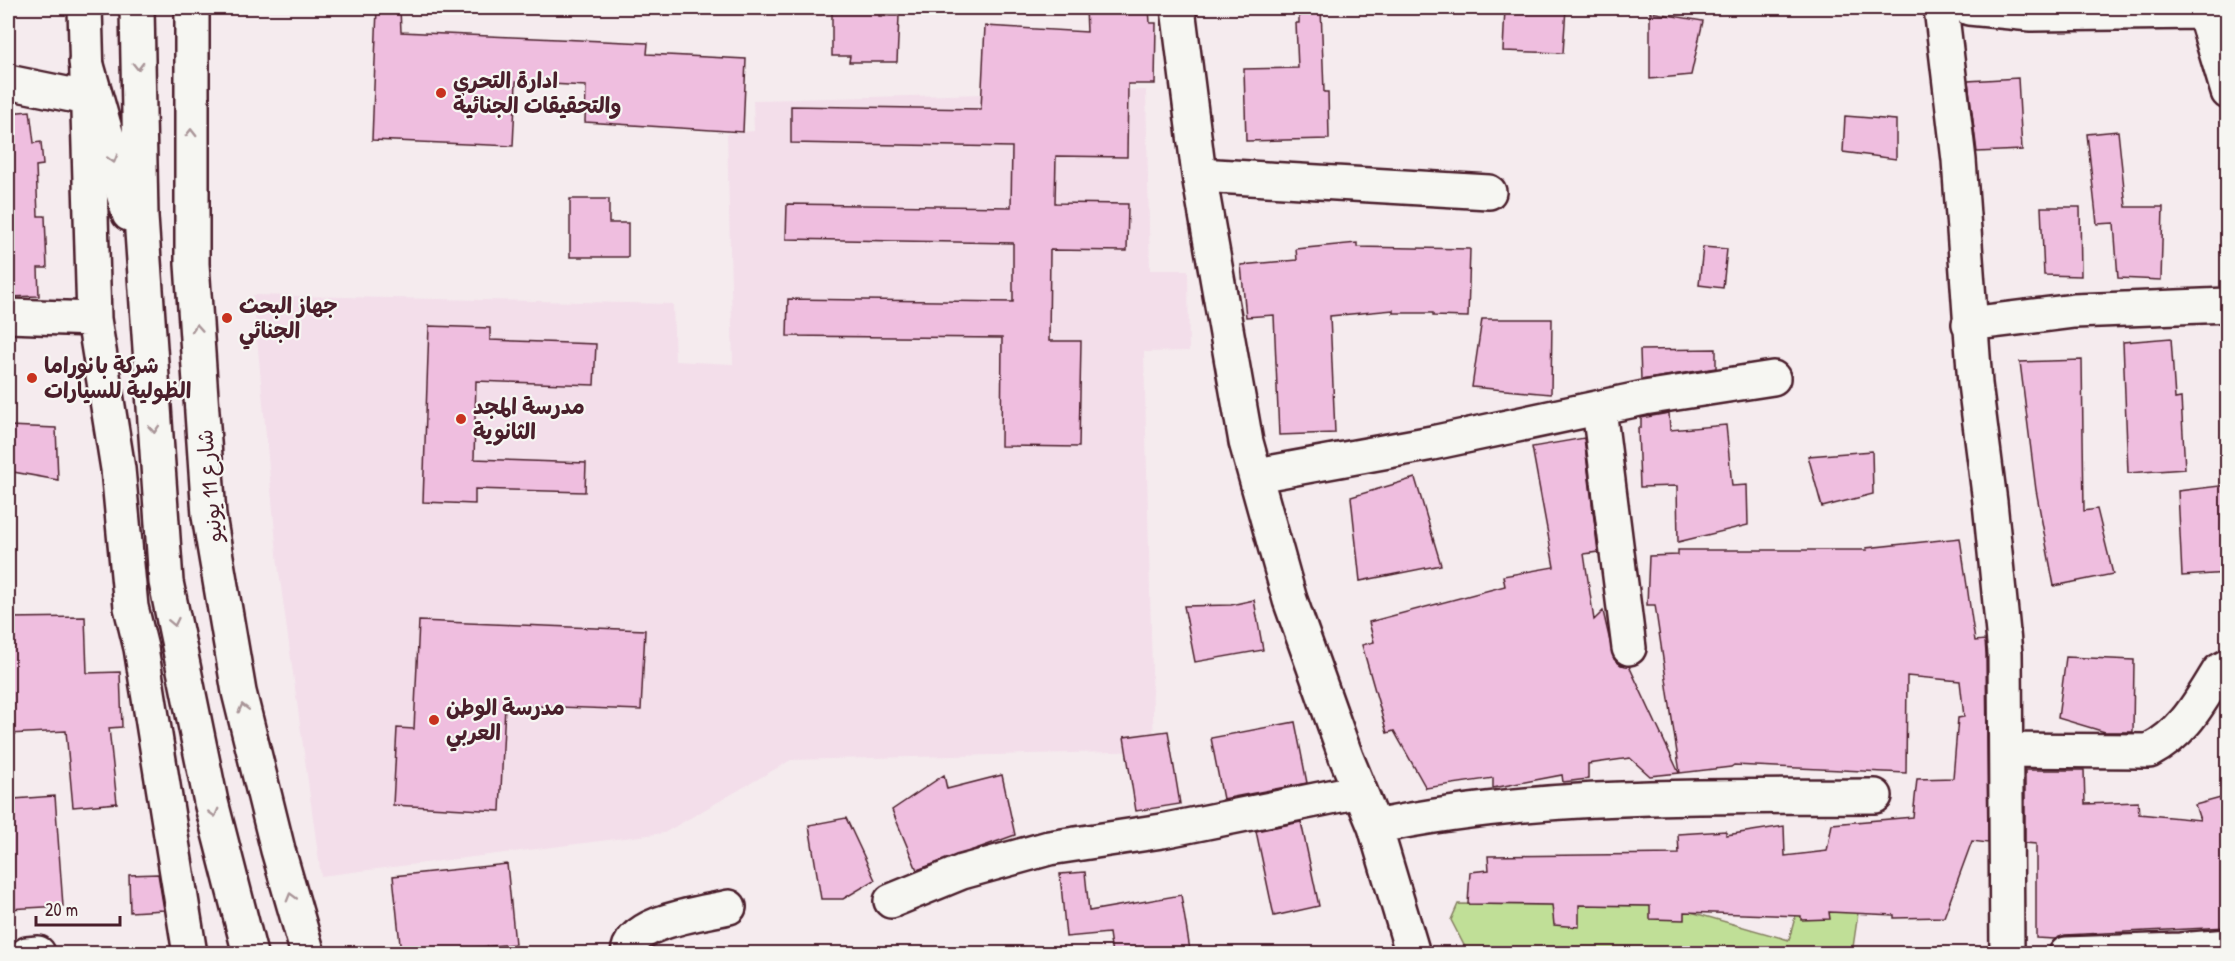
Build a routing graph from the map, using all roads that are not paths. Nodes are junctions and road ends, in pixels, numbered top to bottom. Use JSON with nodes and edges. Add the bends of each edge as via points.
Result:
{"nodes":[{"id":1,"x":85,"y":8,"type":"edge"},
{"id":2,"x":137,"y":8,"type":"edge"},
{"id":3,"x":192,"y":8,"type":"edge"},
{"id":4,"x":1178,"y":8,"type":"edge"},
{"id":5,"x":1941,"y":8,"type":"edge"},
{"id":6,"x":1969,"y":8,"type":"edge"},
{"id":7,"x":2211,"y":10,"type":"edge"},
{"id":8,"x":87,"y":62,"type":"junction"},
{"id":9,"x":8,"y":82,"type":"edge"},
{"id":10,"x":2228,"y":92,"type":"edge"},
{"id":11,"x":86,"y":98,"type":"junction"},
{"id":12,"x":1198,"y":175,"type":"junction"},
{"id":13,"x":1489,"y":192,"type":"dead end"},
{"id":14,"x":144,"y":269,"type":"junction"},
{"id":15,"x":2228,"y":305,"type":"edge"},
{"id":16,"x":8,"y":316,"type":"edge"},
{"id":17,"x":94,"y":319,"type":"junction"},
{"id":18,"x":1970,"y":324,"type":"junction"},
{"id":19,"x":1773,"y":378,"type":"dead end"},
{"id":20,"x":1599,"y":409,"type":"junction"},
{"id":21,"x":1257,"y":475,"type":"junction"},
{"id":22,"x":1629,"y":648,"type":"dead end"},
{"id":23,"x":2228,"y":666,"type":"edge"},
{"id":24,"x":2007,"y":750,"type":"junction"},
{"id":25,"x":1360,"y":791,"type":"junction"},
{"id":26,"x":1875,"y":796,"type":"dead end"},
{"id":27,"x":1375,"y":827,"type":"junction"},
{"id":28,"x":891,"y":901,"type":"dead end"},
{"id":29,"x":729,"y":907,"type":"dead end"},
{"id":30,"x":2228,"y":946,"type":"edge"},
{"id":31,"x":2180,"y":952,"type":"edge"},
{"id":32,"x":38,"y":953,"type":"edge"},
{"id":33,"x":27,"y":954,"type":"edge"},
{"id":34,"x":190,"y":954,"type":"edge"},
{"id":35,"x":250,"y":954,"type":"edge"},
{"id":36,"x":308,"y":954,"type":"edge"},
{"id":37,"x":628,"y":954,"type":"edge"},
{"id":38,"x":1413,"y":954,"type":"edge"},
{"id":39,"x":2007,"y":954,"type":"edge"},
{"id":40,"x":2067,"y":954,"type":"edge"}],
"edges":[{"from":1,"to":8,"type":"main road"},
{"from":2,"to":14,"type":"main road","one_way":true},
{"from":36,"to":3,"type":"main road","name":"شارع 11 يونيو","one_way":true,"via":[[239,692],[209,516],[192,264]]},
{"from":4,"to":12,"type":"main road"},
{"from":5,"to":18,"type":"main road","via":[[1959,160]]},
{"from":6,"to":7,"type":"main road","via":[[2031,14]]},
{"from":7,"to":10,"type":"main road"},
{"from":8,"to":11,"type":"main road"},
{"from":8,"to":14,"type":"main road","one_way":true},
{"from":9,"to":11,"type":"main road"},
{"from":11,"to":17,"type":"main road"},
{"from":12,"to":13,"type":"main road"},
{"from":12,"to":21,"type":"main road","via":[[1246,442]]},
{"from":14,"to":35,"type":"main road","one_way":true,"via":[[166,582],[211,802]]},
{"from":15,"to":18,"type":"main road","via":[[2074,311]]},
{"from":16,"to":17,"type":"main road"},
{"from":17,"to":34,"type":"main road","via":[[118,470],[131,608],[141,648]]},
{"from":18,"to":24,"type":"main road","via":[[2005,653]]},
{"from":19,"to":20,"type":"main road"},
{"from":20,"to":21,"type":"main road"},
{"from":20,"to":22,"type":"main road"},
{"from":21,"to":25,"type":"main road","via":[[1290,600]]},
{"from":23,"to":24,"type":"main road","via":[[2219,671],[2185,724],[2169,741],[2149,751]]},
{"from":24,"to":39,"type":"main road"},
{"from":25,"to":27,"type":"main road"},
{"from":25,"to":28,"type":"main road","via":[[1162,831],[1037,851],[962,872]]},
{"from":26,"to":27,"type":"main road","via":[[1609,798],[1436,814]]},
{"from":27,"to":38,"type":"main road"},
{"from":29,"to":37,"type":"main road","via":[[675,919],[640,932],[628,947]]},
{"from":30,"to":31,"type":"main road"},
{"from":31,"to":40,"type":"main road"},
{"from":32,"to":33,"type":"main road"}]}
